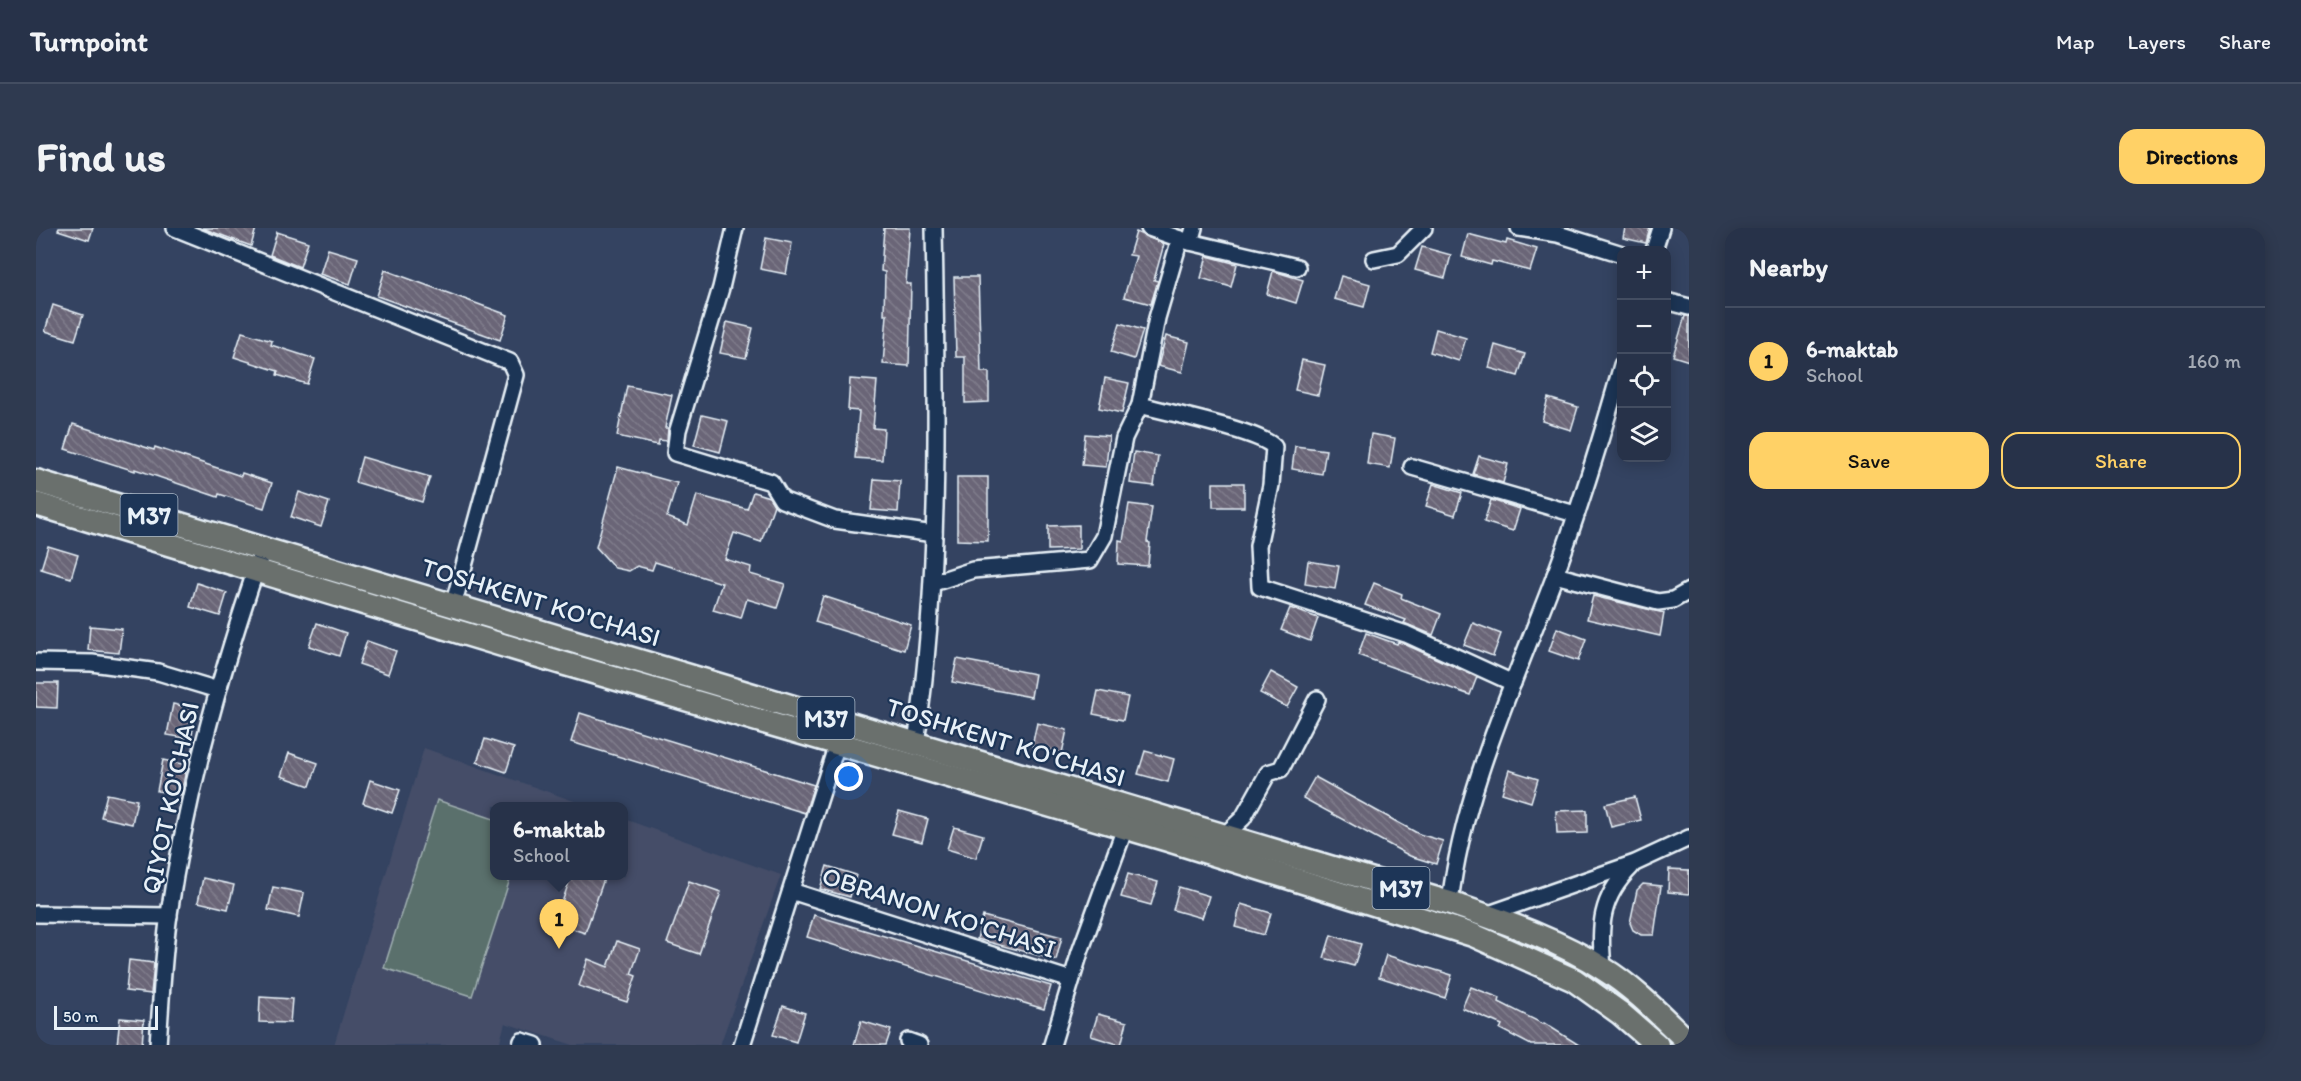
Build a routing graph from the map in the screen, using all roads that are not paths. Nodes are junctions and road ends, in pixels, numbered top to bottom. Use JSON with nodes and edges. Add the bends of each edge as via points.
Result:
{"nodes":[{"id":1,"x":175,"y":228,"type":"edge"},
{"id":2,"x":735,"y":228,"type":"edge"},
{"id":3,"x":934,"y":228,"type":"edge"},
{"id":4,"x":1149,"y":228,"type":"edge"},
{"id":5,"x":1424,"y":228,"type":"edge"},
{"id":6,"x":1520,"y":228,"type":"edge"},
{"id":7,"x":1661,"y":228,"type":"edge"},
{"id":8,"x":1188,"y":236,"type":"edge"},
{"id":9,"x":1655,"y":246,"type":"edge"},
{"id":10,"x":1617,"y":252,"type":"edge"},
{"id":11,"x":1374,"y":259,"type":"dead end"},
{"id":12,"x":1297,"y":267,"type":"dead end"},
{"id":13,"x":1671,"y":302,"type":"edge"},
{"id":14,"x":1689,"y":307,"type":"edge"},
{"id":15,"x":1617,"y":381,"type":"edge"},
{"id":16,"x":1140,"y":405,"type":"junction"},
{"id":17,"x":1412,"y":467,"type":"dead end"},
{"id":18,"x":36,"y":481,"type":"edge"},
{"id":19,"x":36,"y":504,"type":"edge"},
{"id":20,"x":1575,"y":514,"type":"junction"},
{"id":21,"x":934,"y":534,"type":"junction"},
{"id":22,"x":263,"y":549,"type":"junction"},
{"id":23,"x":255,"y":571,"type":"junction"},
{"id":24,"x":1555,"y":575,"type":"junction"},
{"id":25,"x":933,"y":583,"type":"junction"},
{"id":26,"x":1689,"y":591,"type":"edge"},
{"id":27,"x":453,"y":606,"type":"junction"},
{"id":28,"x":36,"y":662,"type":"edge"},
{"id":29,"x":1513,"y":683,"type":"junction"},
{"id":30,"x":218,"y":690,"type":"junction"},
{"id":31,"x":1317,"y":699,"type":"dead end"},
{"id":32,"x":916,"y":743,"type":"junction"},
{"id":33,"x":837,"y":744,"type":"junction"},
{"id":34,"x":1125,"y":828,"type":"junction"},
{"id":35,"x":1225,"y":835,"type":"junction"},
{"id":36,"x":1689,"y":838,"type":"edge"},
{"id":37,"x":1635,"y":863,"type":"junction"},
{"id":38,"x":791,"y":891,"type":"junction"},
{"id":39,"x":1450,"y":903,"type":"junction"},
{"id":40,"x":36,"y":914,"type":"edge"},
{"id":41,"x":1486,"y":915,"type":"junction"},
{"id":42,"x":169,"y":916,"type":"junction"},
{"id":43,"x":1603,"y":968,"type":"junction"},
{"id":44,"x":1071,"y":980,"type":"junction"},
{"id":45,"x":1689,"y":1043,"type":"edge"},
{"id":46,"x":158,"y":1045,"type":"edge"},
{"id":47,"x":521,"y":1045,"type":"edge"},
{"id":48,"x":534,"y":1045,"type":"edge"},
{"id":49,"x":742,"y":1045,"type":"edge"},
{"id":50,"x":1052,"y":1045,"type":"edge"},
{"id":51,"x":1657,"y":1045,"type":"edge"}],
"edges":[{"from":1,"to":27,"type":"street","via":[[510,362],[516,375]]},
{"from":2,"to":21,"type":"street","via":[[678,430],[675,453],[771,482],[782,500],[835,520]]},
{"from":3,"to":21,"type":"street"},
{"from":4,"to":8,"type":"street"},
{"from":5,"to":11,"type":"street","via":[[1398,254]]},
{"from":6,"to":10,"type":"street","via":[[1558,234]]},
{"from":7,"to":9,"type":"street"},
{"from":8,"to":12,"type":"street"},
{"from":8,"to":16,"type":"street","via":[[1157,318]]},
{"from":13,"to":14,"type":"street"},
{"from":15,"to":20,"type":"street"},
{"from":16,"to":25,"type":"street","via":[[1124,438],[1104,536],[1089,560],[973,570]]},
{"from":16,"to":29,"type":"street","via":[[1269,441],[1274,447],[1271,485],[1258,546],[1260,587],[1406,634]]},
{"from":17,"to":20,"type":"street"},
{"from":18,"to":22,"type":"highway","name":"TOSHKENT KO'CHASI","number":"M37"},
{"from":19,"to":23,"type":"highway","name":"TOSHKENT KO'CHASI","number":"M37"},
{"from":20,"to":24,"type":"street"},
{"from":21,"to":25,"type":"street"},
{"from":22,"to":23,"type":"street","name":"QIYOT KO'CHASI"},
{"from":22,"to":27,"type":"highway","name":"TOSHKENT KO'CHASI","number":"M37"},
{"from":23,"to":30,"type":"street","name":"QIYOT KO'CHASI","via":[[231,638]]},
{"from":23,"to":33,"type":"highway","name":"TOSHKENT KO'CHASI","number":"M37"},
{"from":24,"to":26,"type":"street","via":[[1658,602],[1673,600]]},
{"from":24,"to":29,"type":"street"},
{"from":25,"to":32,"type":"street"},
{"from":27,"to":32,"type":"highway","name":"TOSHKENT KO'CHASI","number":"M37"},
{"from":28,"to":30,"type":"street","name":"QIYOT KO'CHASI","via":[[92,663],[158,672]]},
{"from":29,"to":39,"type":"street","via":[[1465,822]]},
{"from":30,"to":42,"type":"street","name":"QIYOT KO'CHASI","via":[[184,827]]},
{"from":31,"to":35,"type":"street","via":[[1281,769],[1268,773],[1243,818]]},
{"from":32,"to":35,"type":"highway","name":"TOSHKENT KO'CHASI","number":"M37"},
{"from":33,"to":34,"type":"highway","name":"TOSHKENT KO'CHASI","number":"M37"},
{"from":33,"to":38,"type":"street","name":"OBRANON KO'CHASI"},
{"from":34,"to":44,"type":"street","name":"OBRANON KO'CHASI"},
{"from":34,"to":51,"type":"highway","name":"TOSHKENT KO'CHASI","number":"M37","via":[[1473,935],[1574,980]]},
{"from":35,"to":39,"type":"highway","name":"TOSHKENT KO'CHASI","number":"M37"},
{"from":36,"to":37,"type":"street"},
{"from":37,"to":41,"type":"street"},
{"from":37,"to":43,"type":"street","via":[[1615,883],[1602,913],[1599,935]]},
{"from":38,"to":44,"type":"street","name":"OBRANON KO'CHASI"},
{"from":38,"to":49,"type":"street","name":"OBRANON KO'CHASI"},
{"from":39,"to":41,"type":"highway","name":"TOSHKENT KO'CHASI","number":"M37"},
{"from":40,"to":42,"type":"street","name":"QIYOT KO'CHASI"},
{"from":41,"to":43,"type":"highway","name":"TOSHKENT KO'CHASI","number":"M37"},
{"from":42,"to":46,"type":"street","name":"QIYOT KO'CHASI"},
{"from":43,"to":45,"type":"highway","name":"TOSHKENT KO'CHASI","number":"M37"},
{"from":44,"to":50,"type":"street","name":"OBRANON KO'CHASI"},
{"from":47,"to":48,"type":"street","via":[[522,1041]]}]}
